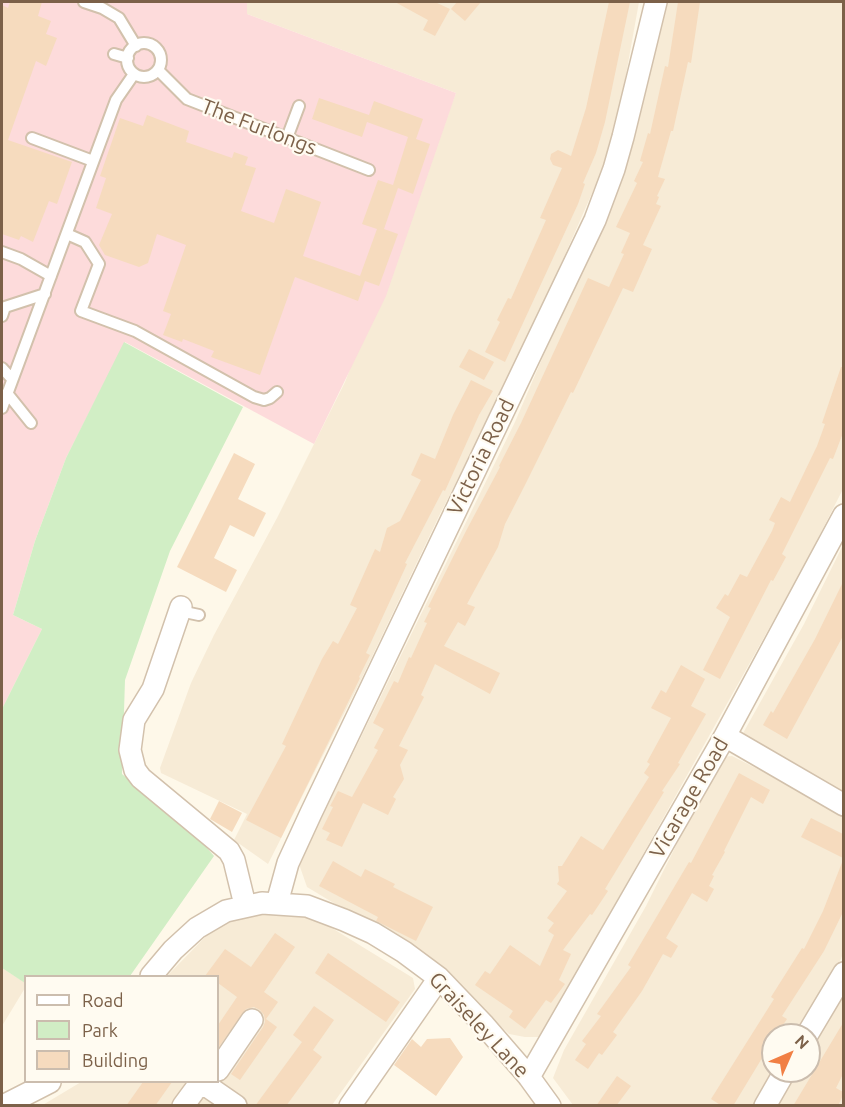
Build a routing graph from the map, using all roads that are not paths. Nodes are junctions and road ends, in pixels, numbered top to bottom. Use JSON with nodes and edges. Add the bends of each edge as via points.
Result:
{"nodes":[{"id":1,"x":84,"y":2,"type":"edge"},
{"id":2,"x":656,"y":2,"type":"edge"},
{"id":3,"x":136,"y":46,"type":"junction"},
{"id":4,"x":114,"y":54,"type":"dead end"},
{"id":5,"x":128,"y":58,"type":"junction"},
{"id":6,"x":158,"y":70,"type":"junction"},
{"id":7,"x":134,"y":74,"type":"junction"},
{"id":8,"x":299,"y":106,"type":"dead end"},
{"id":9,"x":32,"y":138,"type":"dead end"},
{"id":10,"x":287,"y":138,"type":"junction"},
{"id":11,"x":93,"y":161,"type":"junction"},
{"id":12,"x":369,"y":170,"type":"dead end"},
{"id":13,"x":66,"y":234,"type":"junction"},
{"id":14,"x":2,"y":252,"type":"edge"},
{"id":15,"x":51,"y":276,"type":"junction"},
{"id":16,"x":45,"y":294,"type":"junction"},
{"id":17,"x":2,"y":316,"type":"edge"},
{"id":18,"x":2,"y":368,"type":"edge"},
{"id":19,"x":12,"y":379,"type":"junction"},
{"id":20,"x":277,"y":392,"type":"dead end"},
{"id":21,"x":7,"y":393,"type":"junction"},
{"id":22,"x":2,"y":408,"type":"edge"},
{"id":23,"x":31,"y":423,"type":"dead end"},
{"id":24,"x":843,"y":515,"type":"edge"},
{"id":25,"x":187,"y":611,"type":"dead end"},
{"id":26,"x":725,"y":736,"type":"junction"},
{"id":27,"x":843,"y":805,"type":"edge"},
{"id":28,"x":277,"y":903,"type":"junction"},
{"id":29,"x":245,"y":905,"type":"junction"},
{"id":30,"x":843,"y":973,"type":"edge"},
{"id":31,"x":152,"y":975,"type":"edge"},
{"id":32,"x":439,"y":978,"type":"junction"},
{"id":33,"x":252,"y":1020,"type":"dead end"},
{"id":34,"x":814,"y":1023,"type":"edge"},
{"id":35,"x":219,"y":1067,"type":"edge"},
{"id":36,"x":529,"y":1077,"type":"junction"},
{"id":37,"x":48,"y":1083,"type":"edge"},
{"id":38,"x":204,"y":1083,"type":"edge"},
{"id":39,"x":215,"y":1083,"type":"edge"},
{"id":40,"x":779,"y":1083,"type":"edge"},
{"id":41,"x":3,"y":1106,"type":"edge"},
{"id":42,"x":183,"y":1106,"type":"edge"},
{"id":43,"x":236,"y":1106,"type":"edge"},
{"id":44,"x":350,"y":1106,"type":"edge"},
{"id":45,"x":550,"y":1106,"type":"edge"},
{"id":46,"x":765,"y":1106,"type":"edge"}],
"edges":[{"from":1,"to":3,"type":"lane","via":[[119,18]]},
{"from":2,"to":28,"type":"street","name":"Victoria Road","via":[[620,148],[595,220],[288,863]]},
{"from":3,"to":5,"type":"lane"},
{"from":3,"to":6,"type":"lane","via":[[155,47],[161,57]]},
{"from":4,"to":5,"type":"lane"},
{"from":5,"to":7,"type":"lane"},
{"from":6,"to":7,"type":"lane","via":[[151,76]]},
{"from":6,"to":10,"type":"lane","name":"The Furlongs","via":[[187,99]]},
{"from":7,"to":11,"type":"lane","via":[[116,100]]},
{"from":8,"to":10,"type":"lane"},
{"from":9,"to":11,"type":"lane"},
{"from":10,"to":12,"type":"lane","name":"The Furlongs"},
{"from":11,"to":13,"type":"lane"},
{"from":13,"to":15,"type":"lane"},
{"from":13,"to":20,"type":"lane","via":[[85,242],[99,264],[81,312],[135,331],[254,397],[264,400]]},
{"from":14,"to":15,"type":"lane"},
{"from":15,"to":16,"type":"lane"},
{"from":16,"to":17,"type":"lane","via":[[5,307]]},
{"from":16,"to":19,"type":"lane"},
{"from":18,"to":19,"type":"lane"},
{"from":19,"to":21,"type":"lane"},
{"from":21,"to":22,"type":"lane"},
{"from":21,"to":23,"type":"lane"},
{"from":24,"to":26,"type":"street","name":"Vicarage Road"},
{"from":25,"to":29,"type":"street","via":[[153,689],[134,720],[130,750],[141,778],[229,851]]},
{"from":26,"to":27,"type":"street"},
{"from":26,"to":36,"type":"street","name":"Vicarage Road"},
{"from":28,"to":29,"type":"street","name":"Graiseley Lane"},
{"from":28,"to":32,"type":"street","name":"Graiseley Lane","via":[[307,906],[344,920],[404,952]]},
{"from":29,"to":31,"type":"street","name":"Graiseley Lane","via":[[197,928]]},
{"from":30,"to":34,"type":"street"},
{"from":32,"to":36,"type":"street","name":"Graiseley Lane"},
{"from":32,"to":44,"type":"street"},
{"from":33,"to":35,"type":"street"},
{"from":36,"to":45,"type":"street","name":"Graiseley Lane"},
{"from":37,"to":41,"type":"street"},
{"from":38,"to":42,"type":"street"},
{"from":39,"to":43,"type":"street"},
{"from":40,"to":46,"type":"street"}]}
